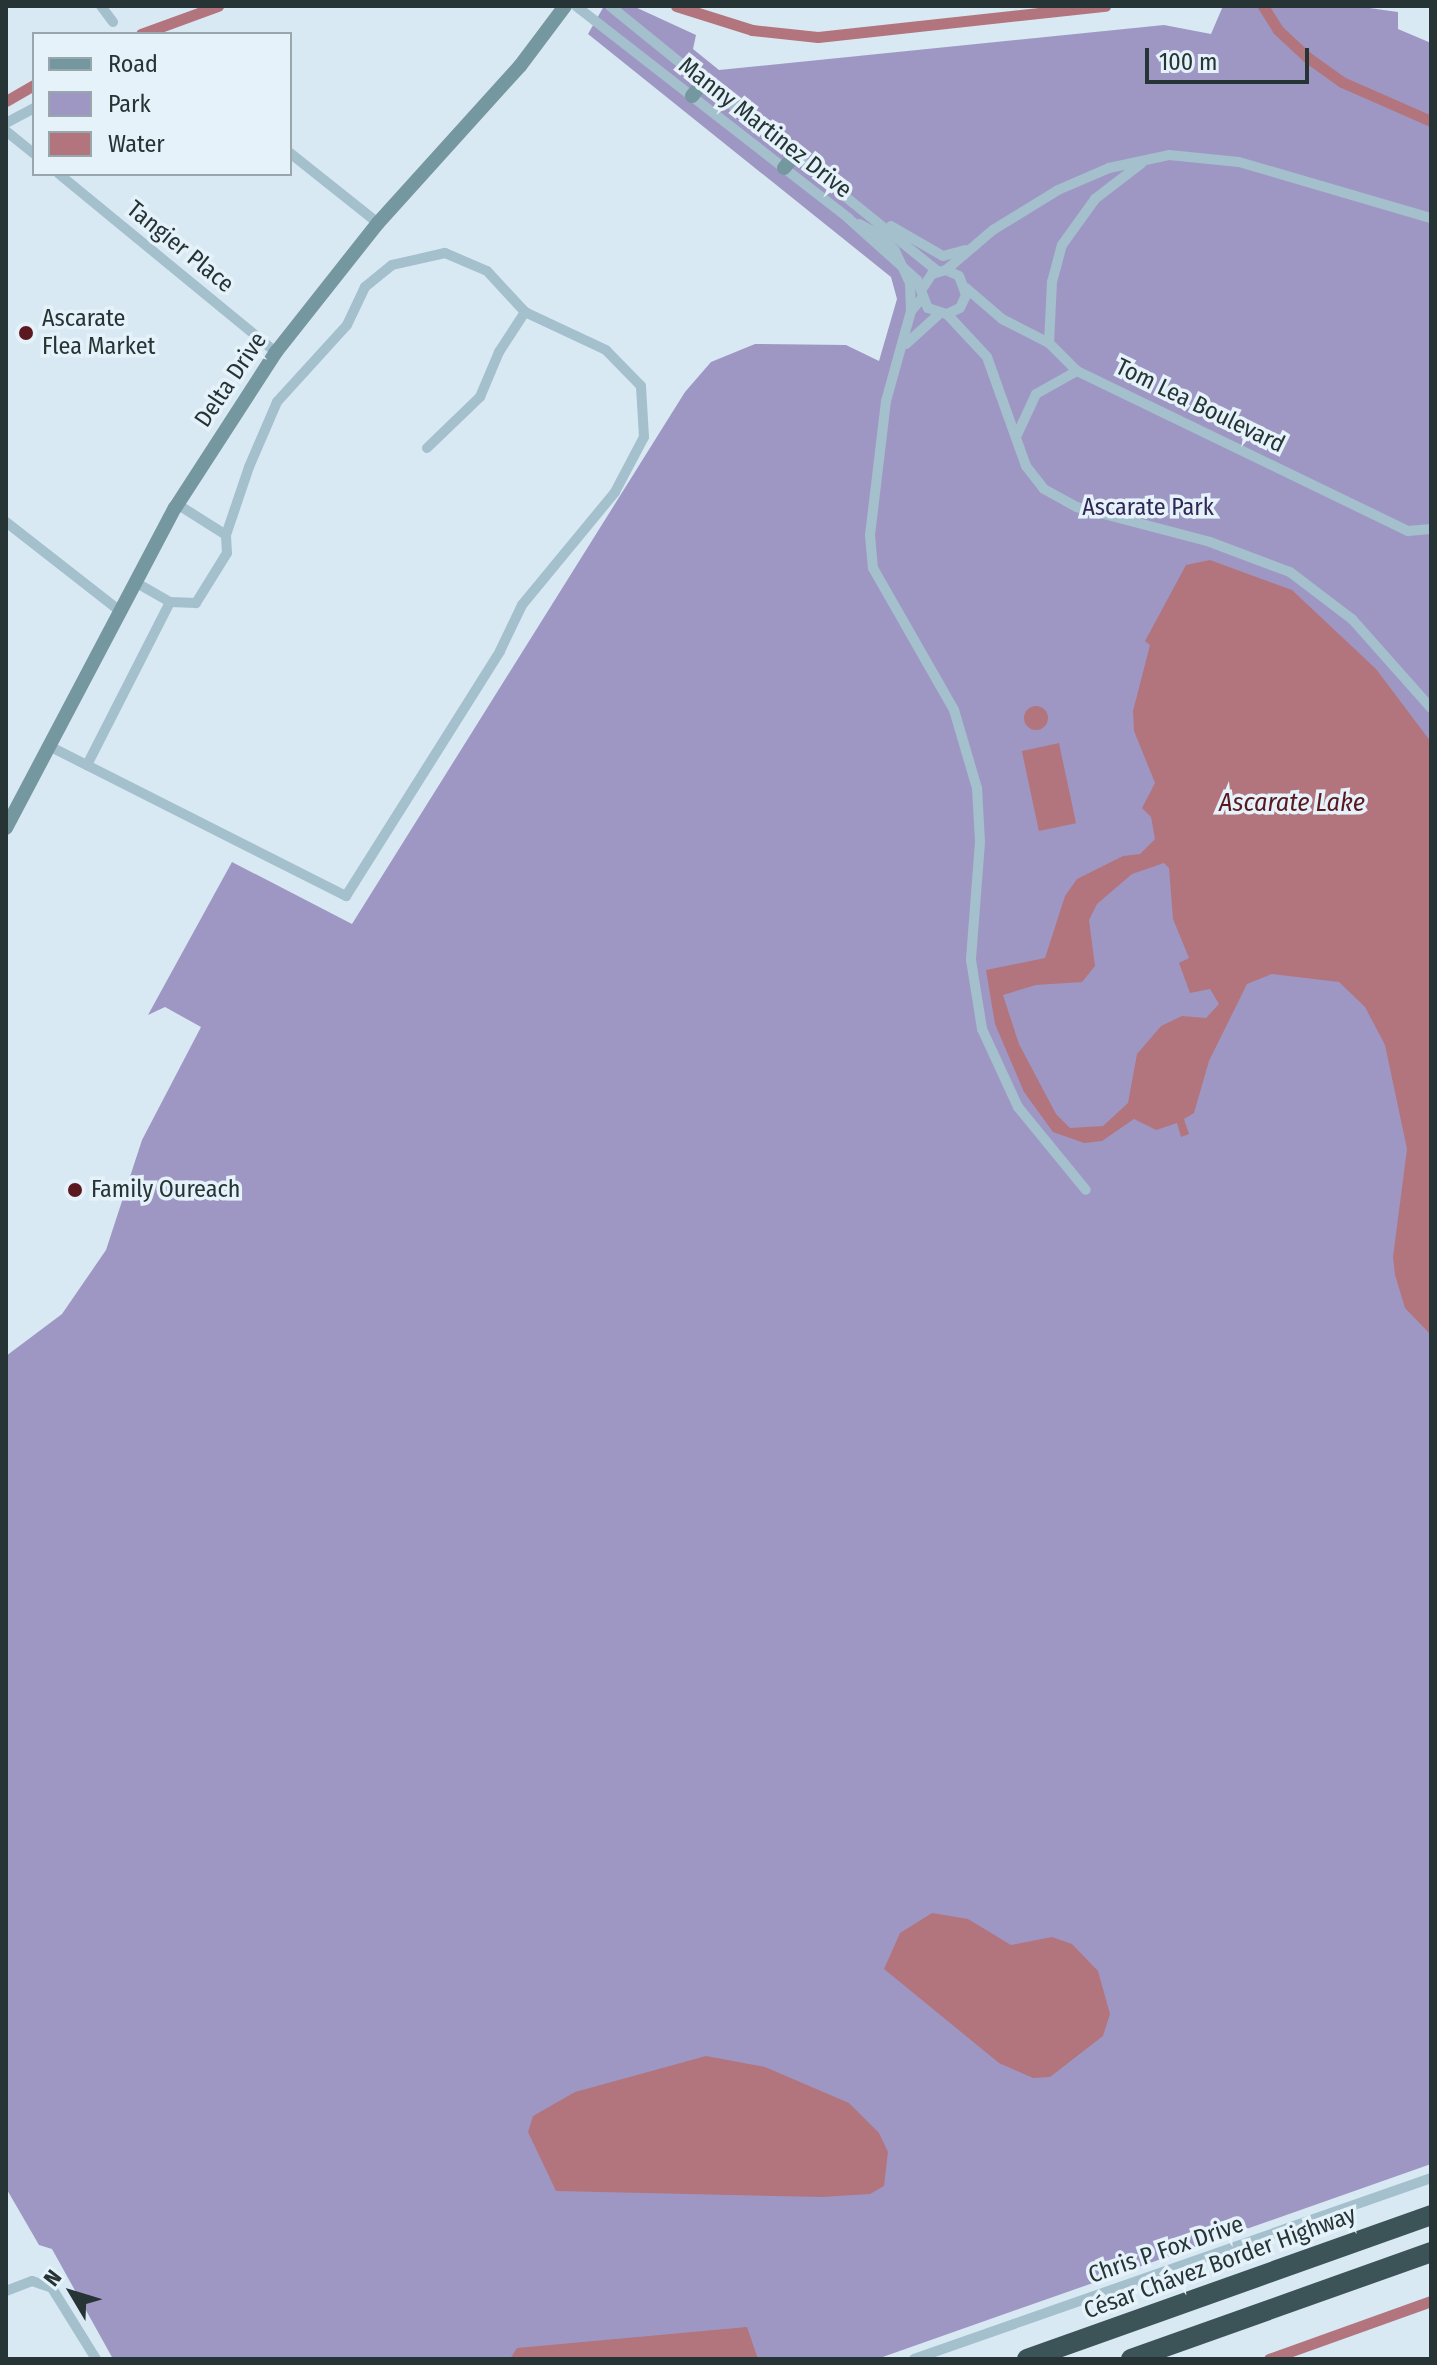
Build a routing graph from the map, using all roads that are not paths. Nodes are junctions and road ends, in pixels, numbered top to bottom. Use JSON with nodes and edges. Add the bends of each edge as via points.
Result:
{"nodes":[{"id":1,"x":101,"y":6,"type":"edge"},
{"id":2,"x":565,"y":6,"type":"edge"},
{"id":3,"x":576,"y":6,"type":"edge"},
{"id":4,"x":610,"y":6,"type":"edge"},
{"id":5,"x":113,"y":22,"type":"dead end"},
{"id":6,"x":704,"y":81,"type":"junction"},
{"id":7,"x":692,"y":96,"type":"junction"},
{"id":8,"x":32,"y":109,"type":"edge"},
{"id":9,"x":6,"y":123,"type":"edge"},
{"id":10,"x":6,"y":131,"type":"edge"},
{"id":11,"x":32,"y":152,"type":"edge"},
{"id":12,"x":292,"y":155,"type":"edge"},
{"id":13,"x":795,"y":155,"type":"junction"},
{"id":14,"x":1147,"y":160,"type":"junction"},
{"id":15,"x":784,"y":168,"type":"junction"},
{"id":16,"x":61,"y":176,"type":"edge"},
{"id":17,"x":1431,"y":218,"type":"edge"},
{"id":18,"x":378,"y":223,"type":"junction"},
{"id":19,"x":884,"y":224,"type":"junction"},
{"id":20,"x":977,"y":243,"type":"junction"},
{"id":21,"x":902,"y":265,"type":"junction"},
{"id":22,"x":942,"y":271,"type":"junction"},
{"id":23,"x":966,"y":288,"type":"junction"},
{"id":24,"x":922,"y":293,"type":"junction"},
{"id":25,"x":911,"y":311,"type":"junction"},
{"id":26,"x":525,"y":312,"type":"junction"},
{"id":27,"x":943,"y":314,"type":"junction"},
{"id":28,"x":1049,"y":343,"type":"junction"},
{"id":29,"x":902,"y":349,"type":"junction"},
{"id":30,"x":276,"y":352,"type":"junction"},
{"id":31,"x":1077,"y":371,"type":"junction"},
{"id":32,"x":1016,"y":437,"type":"junction"},
{"id":33,"x":427,"y":448,"type":"dead end"},
{"id":34,"x":177,"y":504,"type":"junction"},
{"id":35,"x":6,"y":522,"type":"edge"},
{"id":36,"x":1431,"y":529,"type":"edge"},
{"id":37,"x":226,"y":535,"type":"junction"},
{"id":38,"x":135,"y":582,"type":"junction"},
{"id":39,"x":170,"y":602,"type":"junction"},
{"id":40,"x":120,"y":611,"type":"junction"},
{"id":41,"x":1431,"y":708,"type":"edge"},
{"id":42,"x":49,"y":746,"type":"junction"},
{"id":43,"x":87,"y":765,"type":"junction"},
{"id":44,"x":6,"y":828,"type":"edge"},
{"id":45,"x":1086,"y":1190,"type":"dead end"},
{"id":46,"x":1431,"y":2178,"type":"edge"},
{"id":47,"x":1431,"y":2215,"type":"edge"},
{"id":48,"x":1431,"y":2252,"type":"edge"},
{"id":49,"x":6,"y":2291,"type":"edge"},
{"id":50,"x":96,"y":2359,"type":"edge"},
{"id":51,"x":914,"y":2359,"type":"edge"},
{"id":52,"x":1027,"y":2359,"type":"edge"},
{"id":53,"x":1131,"y":2359,"type":"edge"}],
"edges":[{"from":1,"to":5,"type":"street"},
{"from":2,"to":18,"type":"main road","name":"Delta Drive","via":[[520,66]]},
{"from":3,"to":7,"type":"street","name":"Manny Martinez Drive"},
{"from":4,"to":6,"type":"street","name":"Manny Martinez Drive"},
{"from":6,"to":7,"type":"main road"},
{"from":6,"to":13,"type":"street","name":"Manny Martinez Drive"},
{"from":7,"to":15,"type":"street","name":"Manny Martinez Drive"},
{"from":8,"to":9,"type":"street"},
{"from":10,"to":11,"type":"street"},
{"from":12,"to":18,"type":"street"},
{"from":13,"to":15,"type":"main road"},
{"from":13,"to":19,"type":"street","name":"Manny Martinez Drive"},
{"from":14,"to":17,"type":"street","via":[[1193,155],[1239,162]]},
{"from":14,"to":20,"type":"street","via":[[1109,168],[1058,190]]},
{"from":14,"to":28,"type":"street","via":[[1095,199],[1062,245],[1052,282]]},
{"from":15,"to":21,"type":"street","name":"Manny Martinez Drive"},
{"from":16,"to":30,"type":"street","name":"Tangier Place"},
{"from":18,"to":30,"type":"main road","name":"Delta Drive"},
{"from":19,"to":20,"type":"street","via":[[943,256]]},
{"from":19,"to":22,"type":"street","name":"Manny Martinez Drive"},
{"from":20,"to":22,"type":"street"},
{"from":21,"to":24,"type":"street","name":"Manny Martinez Drive"},
{"from":21,"to":25,"type":"street","via":[[910,283]]},
{"from":22,"to":23,"type":"street","via":[[959,276]]},
{"from":22,"to":24,"type":"street"},
{"from":23,"to":27,"type":"street","via":[[964,302]]},
{"from":23,"to":28,"type":"street","name":"Tom Lea Boulevard","via":[[1002,319]]},
{"from":24,"to":25,"type":"street"},
{"from":24,"to":27,"type":"street"},
{"from":25,"to":29,"type":"street"},
{"from":26,"to":33,"type":"street","via":[[499,352],[480,397]]},
{"from":26,"to":37,"type":"street","via":[[487,271],[445,253],[392,265],[365,287],[347,325],[277,402],[260,435]]},
{"from":26,"to":43,"type":"street","via":[[615,359],[641,386],[644,437],[615,492],[522,605],[500,651],[352,890],[339,895]]},
{"from":27,"to":29,"type":"street"},
{"from":27,"to":32,"type":"street","via":[[987,357]]},
{"from":28,"to":31,"type":"street","name":"Tom Lea Boulevard"},
{"from":29,"to":45,"type":"street","via":[[886,401],[870,535],[873,568],[954,710],[977,788],[980,842],[971,960],[982,1029],[1018,1107]]},
{"from":30,"to":34,"type":"main road","name":"Delta Drive"},
{"from":31,"to":32,"type":"street","via":[[1036,394]]},
{"from":31,"to":36,"type":"street","name":"Tom Lea Boulevard","via":[[1408,531]]},
{"from":32,"to":41,"type":"street","via":[[1033,477],[1059,500],[1256,556],[1308,583],[1352,619]]},
{"from":34,"to":37,"type":"street"},
{"from":34,"to":38,"type":"main road","name":"Delta Drive"},
{"from":35,"to":40,"type":"street"},
{"from":37,"to":39,"type":"street","via":[[227,553],[196,603]]},
{"from":38,"to":39,"type":"street"},
{"from":38,"to":40,"type":"main road","name":"Delta Drive"},
{"from":39,"to":43,"type":"street"},
{"from":40,"to":42,"type":"main road","name":"Delta Drive"},
{"from":42,"to":43,"type":"street"},
{"from":42,"to":44,"type":"main road","name":"Delta Drive"},
{"from":46,"to":51,"type":"street","name":"Chris P Fox Drive"},
{"from":47,"to":52,"type":"highway","name":"César Chávez Border Highway"},
{"from":48,"to":53,"type":"highway"},
{"from":49,"to":50,"type":"street","via":[[32,2281],[52,2288]]}]}
